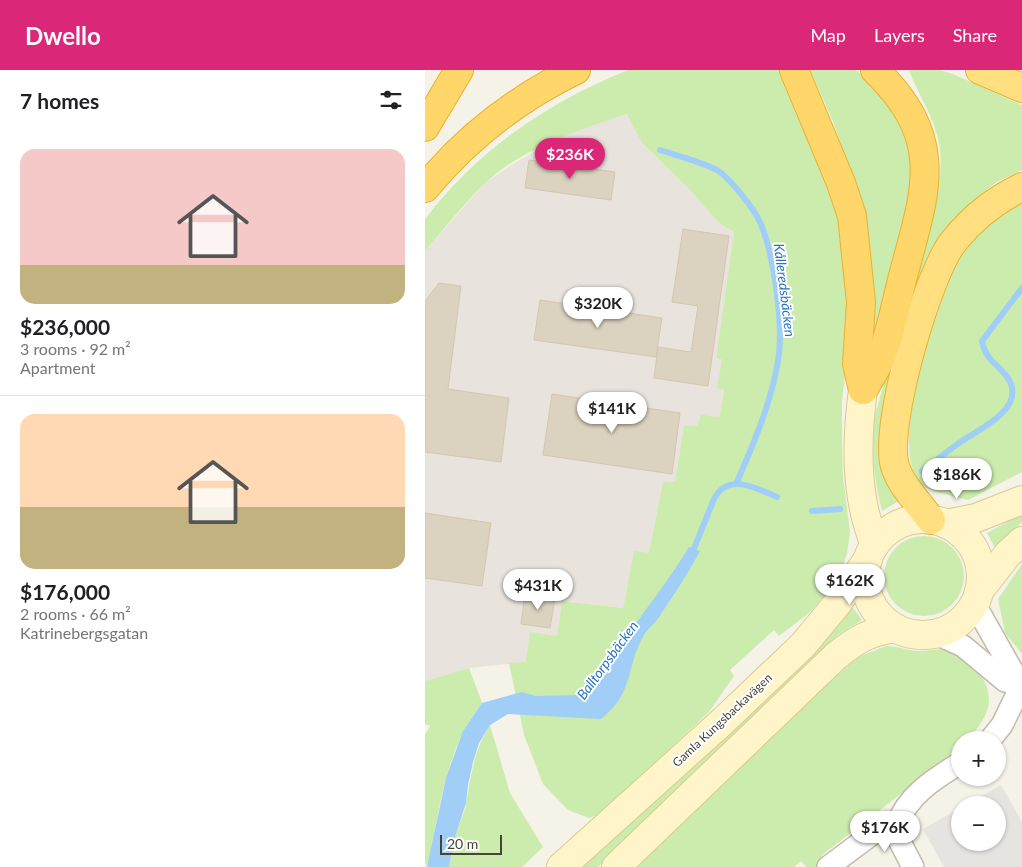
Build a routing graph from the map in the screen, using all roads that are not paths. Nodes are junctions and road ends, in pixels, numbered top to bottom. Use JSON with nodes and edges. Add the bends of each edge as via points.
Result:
{"nodes":[{"id":1,"x":459,"y":70,"type":"edge"},
{"id":2,"x":576,"y":70,"type":"edge"},
{"id":3,"x":794,"y":70,"type":"edge"},
{"id":4,"x":875,"y":70,"type":"edge"},
{"id":5,"x":980,"y":70,"type":"edge"},
{"id":6,"x":1022,"y":88,"type":"edge"},
{"id":7,"x":425,"y":127,"type":"edge"},
{"id":8,"x":1022,"y":187,"type":"edge"},
{"id":9,"x":425,"y":188,"type":"edge"},
{"id":10,"x":863,"y":390,"type":"junction"},
{"id":11,"x":1022,"y":500,"type":"edge"},
{"id":12,"x":938,"y":522,"type":"junction"},
{"id":13,"x":1022,"y":541,"type":"edge"},
{"id":14,"x":871,"y":552,"type":"junction"},
{"id":15,"x":976,"y":597,"type":"junction"},
{"id":16,"x":896,"y":628,"type":"junction"},
{"id":17,"x":934,"y":633,"type":"junction"},
{"id":18,"x":1021,"y":686,"type":"edge"},
{"id":19,"x":997,"y":731,"type":"edge"},
{"id":20,"x":951,"y":770,"type":"edge"},
{"id":21,"x":897,"y":825,"type":"junction"},
{"id":22,"x":561,"y":867,"type":"edge"},
{"id":23,"x":616,"y":867,"type":"edge"},
{"id":24,"x":828,"y":867,"type":"edge"},
{"id":25,"x":913,"y":867,"type":"edge"}],
"edges":[{"from":1,"to":7,"type":"highway"},
{"from":2,"to":9,"type":"highway","via":[[531,94],[493,120]]},
{"from":3,"to":10,"type":"highway","via":[[852,216],[861,302],[857,364]]},
{"from":4,"to":10,"type":"highway","via":[[911,112],[923,152],[926,178],[881,358]]},
{"from":5,"to":6,"type":"highway"},
{"from":8,"to":12,"type":"highway","via":[[1001,197],[976,217],[953,242],[937,268],[922,310],[895,414],[892,449],[895,466],[901,480]]},
{"from":10,"to":14,"type":"main road","via":[[857,432],[859,476]]},
{"from":11,"to":12,"type":"main road","via":[[976,518]]},
{"from":12,"to":14,"type":"main road","via":[[915,520],[899,524],[885,533]]},
{"from":12,"to":15,"type":"main road","via":[[963,536],[974,552],[980,571]]},
{"from":13,"to":15,"type":"main road","via":[[1008,554]]},
{"from":14,"to":16,"type":"main road","via":[[865,575],[869,599],[877,612]]},
{"from":14,"to":22,"type":"main road","name":"Gamla Kungsbackavägen","via":[[837,604],[803,645]]},
{"from":15,"to":17,"type":"main road","via":[[957,623]]},
{"from":15,"to":18,"type":"street"},
{"from":16,"to":17,"type":"main road","via":[[914,634]]},
{"from":16,"to":23,"type":"main road","via":[[875,631],[836,656]]},
{"from":17,"to":18,"type":"street","via":[[963,646],[1005,681]]},
{"from":18,"to":19,"type":"street"},
{"from":20,"to":21,"type":"street","via":[[906,806]]},
{"from":21,"to":24,"type":"street","via":[[883,826]]},
{"from":21,"to":25,"type":"street","via":[[899,840]]}]}
